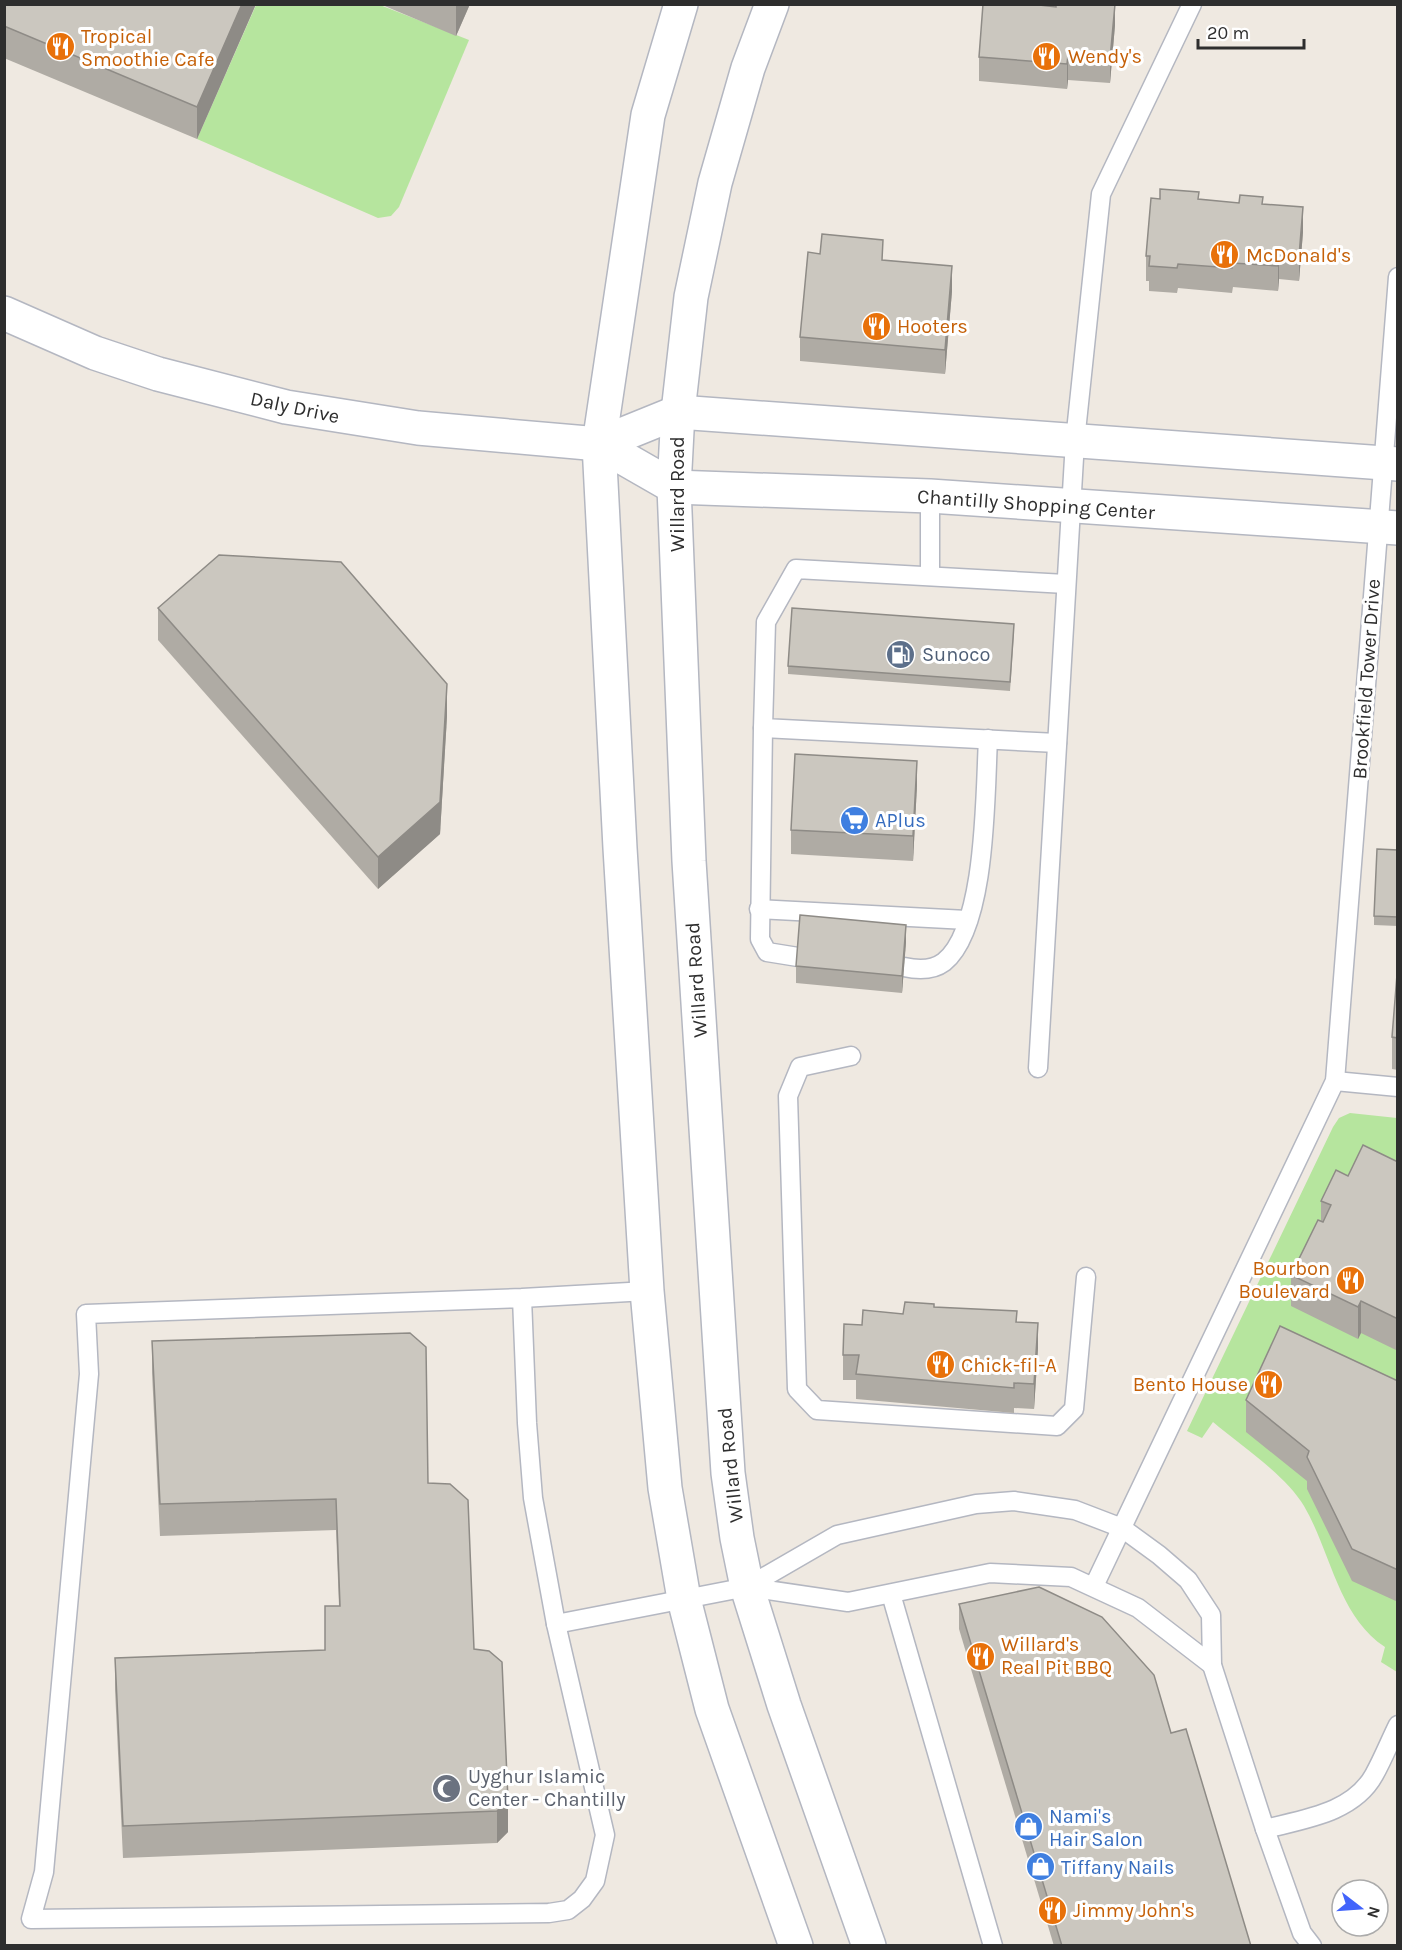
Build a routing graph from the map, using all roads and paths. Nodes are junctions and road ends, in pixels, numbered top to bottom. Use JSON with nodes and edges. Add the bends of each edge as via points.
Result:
{"nodes":[{"id":1,"x":681,"y":4,"type":"edge"},
{"id":2,"x":772,"y":4,"type":"edge"},
{"id":3,"x":1192,"y":4,"type":"edge"},
{"id":4,"x":1398,"y":277,"type":"edge"},
{"id":5,"x":4,"y":313,"type":"edge"},
{"id":6,"x":678,"y":412,"type":"junction"},
{"id":7,"x":1075,"y":441,"type":"junction"},
{"id":8,"x":599,"y":444,"type":"junction"},
{"id":9,"x":1390,"y":463,"type":"edge"},
{"id":10,"x":675,"y":487,"type":"junction"},
{"id":11,"x":930,"y":496,"type":"junction"},
{"id":12,"x":1071,"y":507,"type":"junction"},
{"id":13,"x":1387,"y":527,"type":"edge"},
{"id":14,"x":930,"y":576,"type":"junction"},
{"id":15,"x":1066,"y":584,"type":"junction"},
{"id":16,"x":763,"y":728,"type":"junction"},
{"id":17,"x":988,"y":739,"type":"junction"},
{"id":18,"x":1056,"y":743,"type":"junction"},
{"id":19,"x":759,"y":909,"type":"junction"},
{"id":20,"x":967,"y":920,"type":"junction"},
{"id":21,"x":798,"y":957,"type":"edge"},
{"id":22,"x":904,"y":967,"type":"edge"},
{"id":23,"x":851,"y":1056,"type":"dead end"},
{"id":24,"x":1038,"y":1068,"type":"dead end"},
{"id":25,"x":1335,"y":1081,"type":"junction"},
{"id":26,"x":1398,"y":1087,"type":"edge"},
{"id":27,"x":1086,"y":1277,"type":"dead end"},
{"id":28,"x":647,"y":1291,"type":"junction"},
{"id":29,"x":522,"y":1298,"type":"junction"},
{"id":30,"x":1122,"y":1528,"type":"junction"},
{"id":31,"x":1094,"y":1586,"type":"junction"},
{"id":32,"x":747,"y":1587,"type":"junction"},
{"id":33,"x":891,"y":1594,"type":"junction"},
{"id":34,"x":684,"y":1599,"type":"junction"},
{"id":35,"x":556,"y":1624,"type":"junction"},
{"id":36,"x":1212,"y":1665,"type":"junction"},
{"id":37,"x":1398,"y":1725,"type":"edge"},
{"id":38,"x":1265,"y":1829,"type":"junction"},
{"id":39,"x":796,"y":1946,"type":"edge"},
{"id":40,"x":869,"y":1946,"type":"edge"},
{"id":41,"x":993,"y":1946,"type":"edge"},
{"id":42,"x":1312,"y":1946,"type":"edge"}],
"edges":[{"from":1,"to":8,"type":"main road","via":[[648,115]]},
{"from":2,"to":6,"type":"main road","name":"Willard Road","via":[[748,68],[715,183],[691,297]]},
{"from":3,"to":7,"type":"lane","via":[[1101,194]]},
{"from":4,"to":9,"type":"lane","name":"Brookfield Tower Drive"},
{"from":5,"to":8,"type":"main road","name":"Daly Drive","via":[[95,353],[286,407],[418,428]]},
{"from":6,"to":7,"type":"main road"},
{"from":6,"to":8,"type":"main road","name":"Daly Drive"},
{"from":6,"to":10,"type":"main road","name":"Willard Road"},
{"from":7,"to":9,"type":"main road"},
{"from":7,"to":12,"type":"lane"},
{"from":8,"to":10,"type":"main road","name":"Daly Drive"},
{"from":8,"to":28,"type":"main road"},
{"from":9,"to":13,"type":"lane","name":"Brookfield Tower Drive"},
{"from":10,"to":11,"type":"main road","name":"Chantilly Shopping Center"},
{"from":10,"to":32,"type":"main road","name":"Willard Road","via":[[689,861],[721,1369],[729,1473]]},
{"from":11,"to":12,"type":"main road","name":"Chantilly Shopping Center"},
{"from":11,"to":14,"type":"lane"},
{"from":12,"to":13,"type":"main road","name":"Chantilly Shopping Center"},
{"from":12,"to":15,"type":"lane"},
{"from":13,"to":25,"type":"lane","name":"Brookfield Tower Drive"},
{"from":14,"to":15,"type":"lane"},
{"from":14,"to":16,"type":"lane","via":[[796,569],[766,622]]},
{"from":15,"to":18,"type":"lane"},
{"from":16,"to":17,"type":"lane"},
{"from":16,"to":19,"type":"lane"},
{"from":17,"to":18,"type":"lane"},
{"from":17,"to":20,"type":"lane","via":[[980,875]]},
{"from":18,"to":24,"type":"lane"},
{"from":19,"to":20,"type":"lane"},
{"from":19,"to":21,"type":"lane","via":[[760,939],[767,952]]},
{"from":20,"to":22,"type":"lane","via":[[960,942],[943,963],[921,971]]},
{"from":23,"to":27,"type":"lane","via":[[800,1066],[788,1096],[797,1389],[817,1410],[1057,1426],[1074,1409]]},
{"from":25,"to":26,"type":"lane"},
{"from":25,"to":30,"type":"lane","name":"Brookfield Tower Drive"},
{"from":28,"to":29,"type":"lane"},
{"from":28,"to":34,"type":"main road","via":[[665,1488]]},
{"from":29,"to":35,"type":"lane","via":[[533,1498]]},
{"from":29,"to":35,"type":"lane","via":[[86,1314],[89,1374],[83,1445],[44,1872],[31,1919],[549,1914],[568,1910],[595,1881],[605,1835]]},
{"from":30,"to":31,"type":"lane","name":"Brookfield Tower Drive"},
{"from":30,"to":32,"type":"lane","via":[[1044,1503],[976,1504],[837,1535]]},
{"from":30,"to":36,"type":"lane","via":[[1188,1580],[1206,1606],[1211,1615]]},
{"from":31,"to":33,"type":"lane","via":[[1071,1577],[990,1573]]},
{"from":31,"to":36,"type":"lane","via":[[1138,1608]]},
{"from":32,"to":33,"type":"lane","via":[[848,1602]]},
{"from":32,"to":34,"type":"lane"},
{"from":32,"to":40,"type":"main road","name":"Willard Road"},
{"from":33,"to":41,"type":"lane"},
{"from":34,"to":35,"type":"lane"},
{"from":34,"to":39,"type":"main road","via":[[712,1709]]},
{"from":36,"to":38,"type":"lane"},
{"from":37,"to":38,"type":"lane","via":[[1373,1777],[1358,1796],[1336,1810]]},
{"from":38,"to":42,"type":"lane","via":[[1302,1932]]}]}
